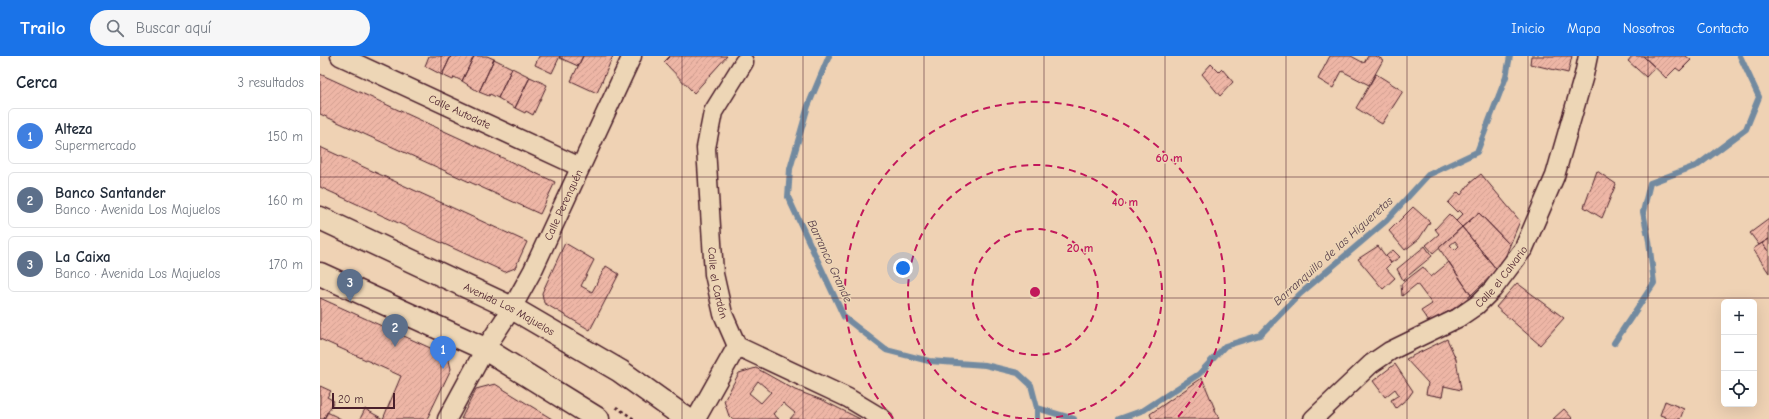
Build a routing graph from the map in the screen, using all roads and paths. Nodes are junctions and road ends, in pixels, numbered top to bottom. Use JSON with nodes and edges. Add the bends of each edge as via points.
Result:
{"nodes":[{"id":1,"x":340,"y":56,"type":"edge"},
{"id":2,"x":632,"y":56,"type":"edge"},
{"id":3,"x":1588,"y":56,"type":"edge"},
{"id":4,"x":746,"y":58,"type":"edge"},
{"id":5,"x":580,"y":167,"type":"junction"},
{"id":6,"x":320,"y":218,"type":"edge"},
{"id":7,"x":320,"y":274,"type":"edge"},
{"id":8,"x":512,"y":308,"type":"junction"},
{"id":9,"x":737,"y":346,"type":"junction"},
{"id":10,"x":485,"y":349,"type":"junction"},
{"id":11,"x":447,"y":419,"type":"edge"},
{"id":12,"x":598,"y":419,"type":"edge"},
{"id":13,"x":687,"y":419,"type":"edge"},
{"id":14,"x":696,"y":419,"type":"edge"},
{"id":15,"x":883,"y":419,"type":"edge"},
{"id":16,"x":1313,"y":419,"type":"edge"}],
"edges":[{"from":1,"to":5,"type":"street","name":"Calle Autodate"},
{"from":2,"to":5,"type":"street","name":"Calle Perenquén"},
{"from":3,"to":16,"type":"street","name":"Calle el Calvario","via":[[1555,176],[1524,248],[1493,290],[1458,318],[1390,351],[1372,364]]},
{"from":4,"to":9,"type":"street","name":"Calle el Cardón","via":[[713,112],[706,148],[714,274],[723,314]]},
{"from":5,"to":8,"type":"street","name":"Calle Perenquén","via":[[533,270]]},
{"from":6,"to":8,"type":"street","name":"Avenida Los Majuelos"},
{"from":7,"to":10,"type":"street"},
{"from":8,"to":10,"type":"street","name":"Calle Perenquén"},
{"from":8,"to":13,"type":"street","name":"Avenida Los Majuelos","via":[[620,371]]},
{"from":9,"to":14,"type":"street"},
{"from":9,"to":15,"type":"street","via":[[848,398]]},
{"from":10,"to":11,"type":"street","name":"Calle Perenquén"},
{"from":10,"to":12,"type":"street"}]}
